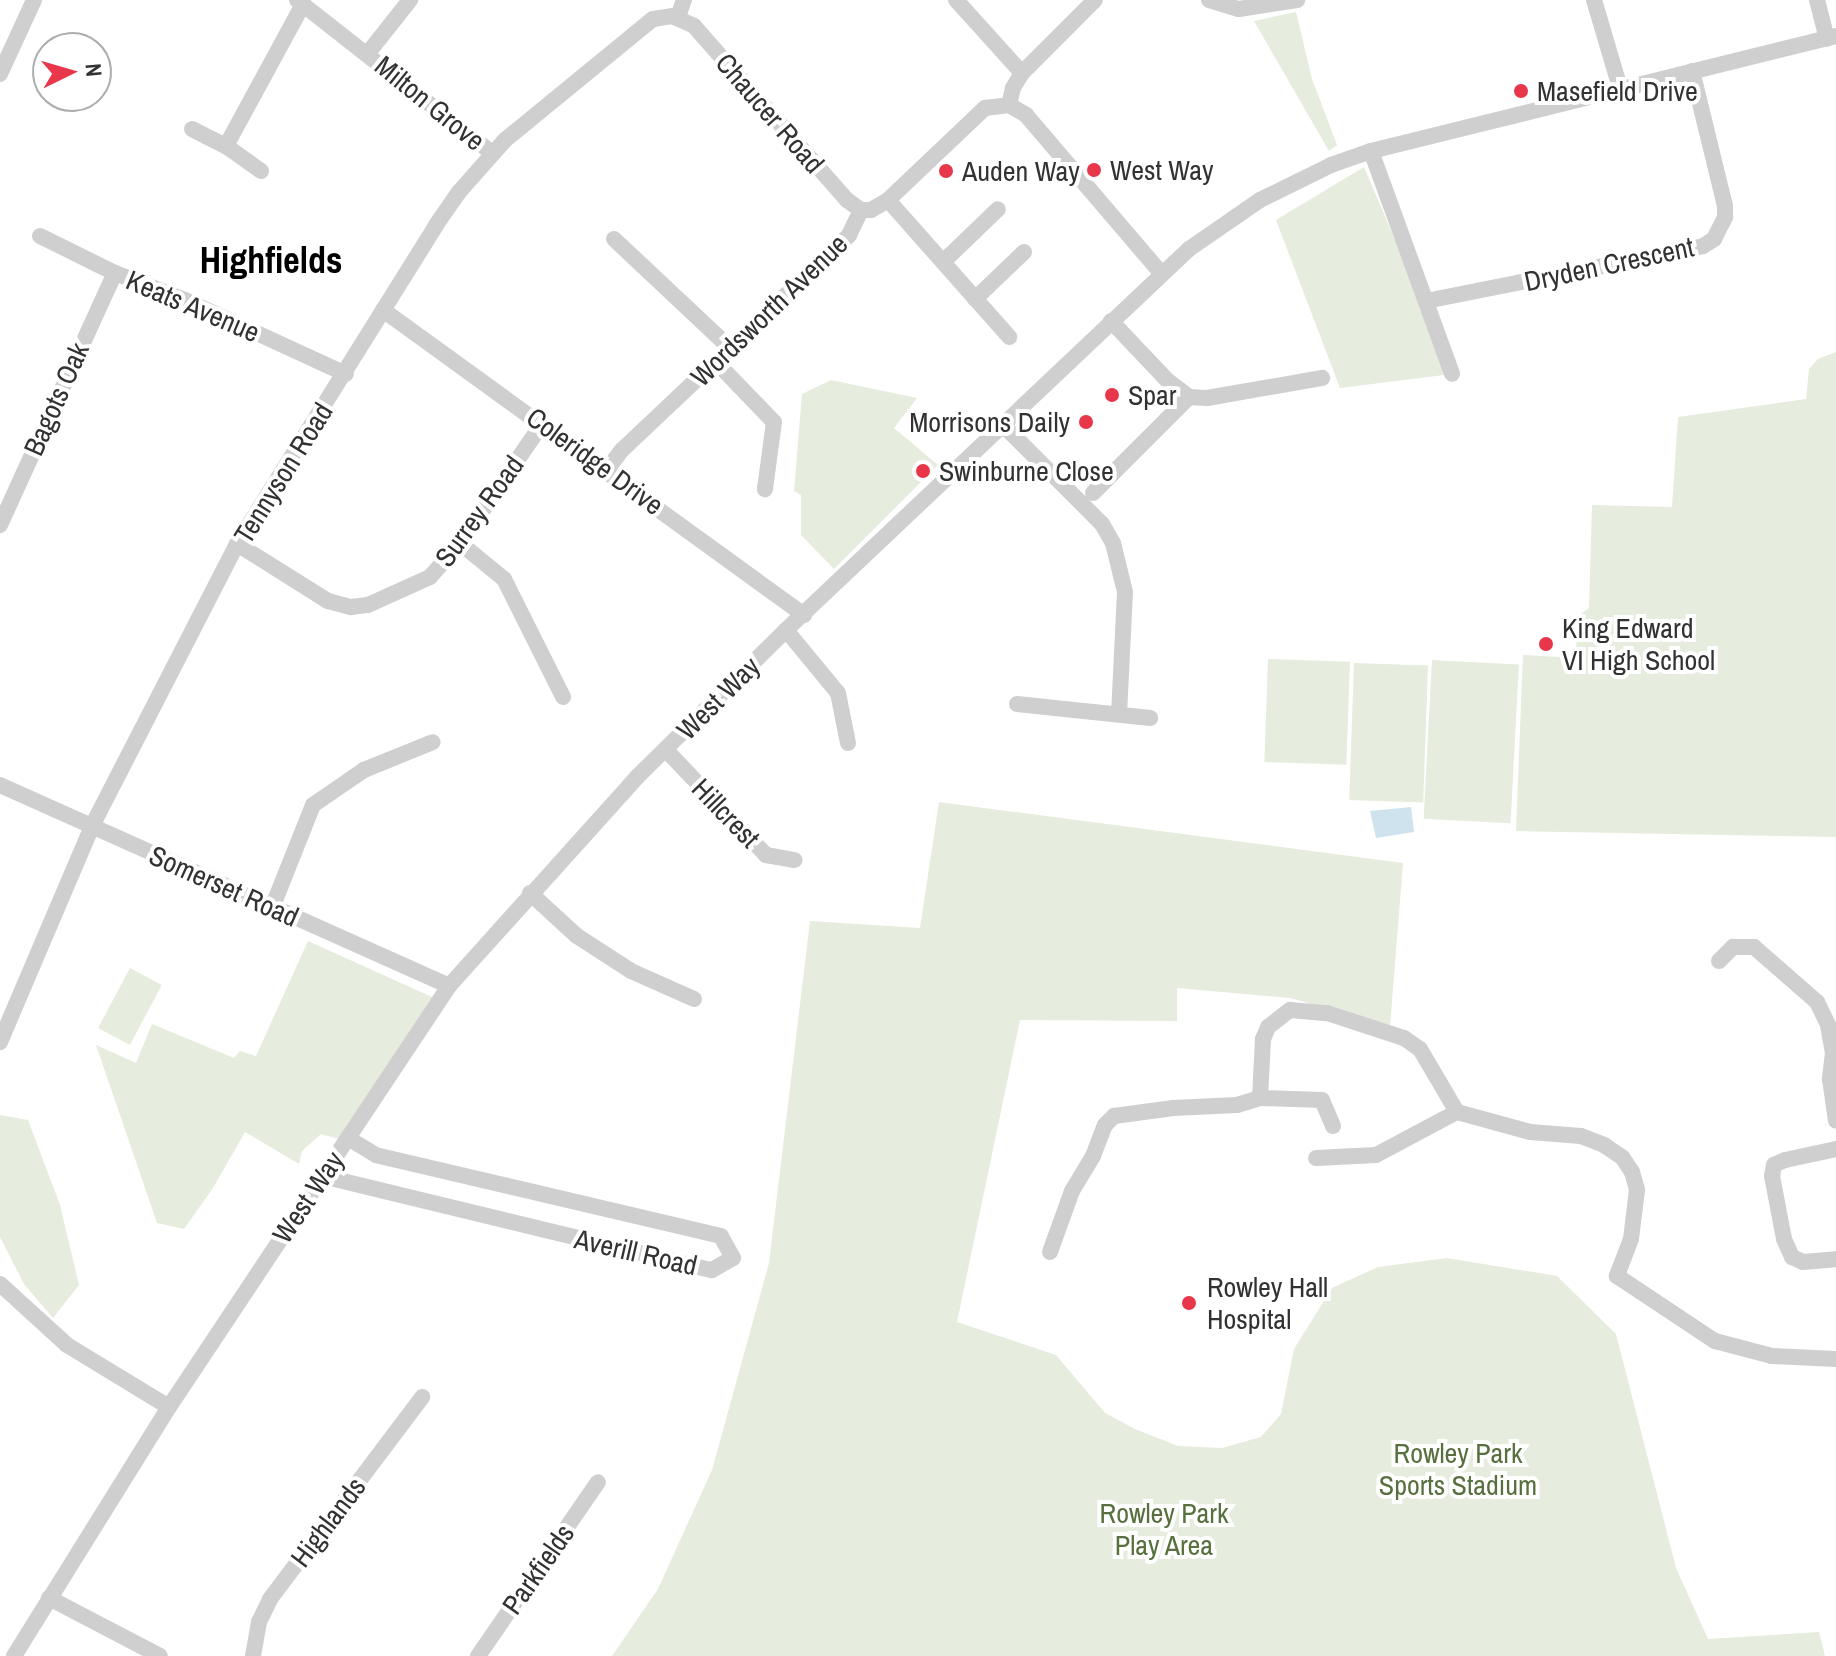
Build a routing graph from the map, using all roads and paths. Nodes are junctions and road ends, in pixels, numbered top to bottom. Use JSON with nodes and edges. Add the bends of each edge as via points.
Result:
{"nodes":[{"id":1,"x":34,"y":0,"type":"edge"},
{"id":2,"x":410,"y":0,"type":"edge"},
{"id":3,"x":684,"y":0,"type":"edge"},
{"id":4,"x":956,"y":0,"type":"edge"},
{"id":5,"x":1095,"y":0,"type":"edge"},
{"id":6,"x":1209,"y":0,"type":"edge"},
{"id":7,"x":1297,"y":0,"type":"edge"},
{"id":8,"x":1594,"y":0,"type":"edge"},
{"id":9,"x":1817,"y":0,"type":"edge"},
{"id":10,"x":300,"y":2,"type":"edge"},
{"id":11,"x":678,"y":17,"type":"junction"},
{"id":12,"x":1832,"y":37,"type":"edge"},
{"id":13,"x":368,"y":53,"type":"junction"},
{"id":14,"x":2,"y":64,"type":"edge"},
{"id":15,"x":1692,"y":71,"type":"junction"},
{"id":16,"x":1022,"y":73,"type":"junction"},
{"id":17,"x":1620,"y":88,"type":"junction"},
{"id":18,"x":1009,"y":105,"type":"junction"},
{"id":19,"x":192,"y":129,"type":"dead end"},
{"id":20,"x":226,"y":146,"type":"junction"},
{"id":21,"x":1371,"y":151,"type":"junction"},
{"id":22,"x":492,"y":153,"type":"junction"},
{"id":23,"x":261,"y":171,"type":"dead end"},
{"id":24,"x":888,"y":200,"type":"junction"},
{"id":25,"x":998,"y":209,"type":"dead end"},
{"id":26,"x":861,"y":210,"type":"junction"},
{"id":27,"x":40,"y":236,"type":"dead end"},
{"id":28,"x":614,"y":239,"type":"dead end"},
{"id":29,"x":1024,"y":252,"type":"dead end"},
{"id":30,"x":943,"y":262,"type":"junction"},
{"id":31,"x":115,"y":273,"type":"junction"},
{"id":32,"x":1162,"y":274,"type":"junction"},
{"id":33,"x":975,"y":299,"type":"junction"},
{"id":34,"x":1426,"y":301,"type":"junction"},
{"id":35,"x":383,"y":310,"type":"junction"},
{"id":36,"x":1111,"y":321,"type":"junction"},
{"id":37,"x":1009,"y":337,"type":"dead end"},
{"id":38,"x":730,"y":348,"type":"junction"},
{"id":39,"x":716,"y":362,"type":"junction"},
{"id":40,"x":346,"y":374,"type":"junction"},
{"id":41,"x":1452,"y":374,"type":"dead end"},
{"id":42,"x":1322,"y":378,"type":"dead end"},
{"id":43,"x":1189,"y":397,"type":"junction"},
{"id":44,"x":542,"y":424,"type":"junction"},
{"id":45,"x":1004,"y":426,"type":"junction"},
{"id":46,"x":606,"y":471,"type":"junction"},
{"id":47,"x":765,"y":489,"type":"dead end"},
{"id":48,"x":1093,"y":493,"type":"dead end"},
{"id":49,"x":0,"y":525,"type":"edge"},
{"id":50,"x":460,"y":543,"type":"junction"},
{"id":51,"x":237,"y":544,"type":"junction"},
{"id":52,"x":804,"y":615,"type":"junction"},
{"id":53,"x":786,"y":630,"type":"junction"},
{"id":54,"x":563,"y":697,"type":"dead end"},
{"id":55,"x":1017,"y":704,"type":"dead end"},
{"id":56,"x":1119,"y":714,"type":"junction"},
{"id":57,"x":1150,"y":718,"type":"dead end"},
{"id":58,"x":433,"y":742,"type":"dead end"},
{"id":59,"x":848,"y":743,"type":"dead end"},
{"id":60,"x":666,"y":750,"type":"junction"},
{"id":61,"x":0,"y":785,"type":"edge"},
{"id":62,"x":92,"y":826,"type":"junction"},
{"id":63,"x":795,"y":860,"type":"dead end"},
{"id":64,"x":530,"y":893,"type":"junction"},
{"id":65,"x":272,"y":908,"type":"junction"},
{"id":66,"x":1719,"y":961,"type":"dead end"},
{"id":67,"x":449,"y":986,"type":"junction"},
{"id":68,"x":694,"y":999,"type":"dead end"},
{"id":69,"x":0,"y":1042,"type":"edge"},
{"id":70,"x":1833,"y":1079,"type":"edge"},
{"id":71,"x":1260,"y":1098,"type":"junction"},
{"id":72,"x":1457,"y":1112,"type":"junction"},
{"id":73,"x":1836,"y":1121,"type":"edge"},
{"id":74,"x":1333,"y":1126,"type":"dead end"},
{"id":75,"x":348,"y":1138,"type":"junction"},
{"id":76,"x":1836,"y":1149,"type":"edge"},
{"id":77,"x":1316,"y":1158,"type":"dead end"},
{"id":78,"x":322,"y":1176,"type":"junction"},
{"id":79,"x":1050,"y":1252,"type":"dead end"},
{"id":80,"x":1836,"y":1259,"type":"edge"},
{"id":81,"x":0,"y":1284,"type":"edge"},
{"id":82,"x":1836,"y":1359,"type":"edge"},
{"id":83,"x":422,"y":1397,"type":"dead end"},
{"id":84,"x":169,"y":1407,"type":"junction"},
{"id":85,"x":598,"y":1482,"type":"dead end"},
{"id":86,"x":49,"y":1598,"type":"junction"},
{"id":87,"x":14,"y":1656,"type":"edge"},
{"id":88,"x":160,"y":1656,"type":"edge"},
{"id":89,"x":253,"y":1656,"type":"edge"},
{"id":90,"x":478,"y":1656,"type":"edge"}],
"edges":[{"from":1,"to":14,"type":"street"},
{"from":2,"to":13,"type":"street","name":"Milton Grove"},
{"from":3,"to":11,"type":"street"},
{"from":4,"to":16,"type":"street"},
{"from":5,"to":16,"type":"street"},
{"from":6,"to":7,"type":"street","via":[[1239,9]]},
{"from":8,"to":17,"type":"street"},
{"from":9,"to":12,"type":"street"},
{"from":10,"to":13,"type":"street","name":"Milton Grove"},
{"from":10,"to":20,"type":"street","name":"Milton Grove"},
{"from":11,"to":22,"type":"street","name":"Tennyson Road","via":[[653,19]]},
{"from":11,"to":26,"type":"street","name":"Chaucer Road","via":[[694,26]]},
{"from":12,"to":15,"type":"street","name":"West Way"},
{"from":13,"to":22,"type":"street","name":"Milton Grove"},
{"from":15,"to":17,"type":"street","name":"West Way"},
{"from":15,"to":34,"type":"street","name":"Dryden Crescent","via":[[1725,206],[1714,239],[1703,246]]},
{"from":16,"to":18,"type":"street"},
{"from":17,"to":21,"type":"street","name":"West Way"},
{"from":18,"to":24,"type":"street","name":"Wordsworth Avenue","via":[[985,108]]},
{"from":18,"to":32,"type":"street","via":[[1026,115]]},
{"from":19,"to":20,"type":"street"},
{"from":20,"to":23,"type":"street"},
{"from":21,"to":32,"type":"street","name":"West Way","via":[[1260,200]]},
{"from":21,"to":34,"type":"street"},
{"from":22,"to":35,"type":"street","name":"Tennyson Road","via":[[459,192]]},
{"from":24,"to":26,"type":"street","name":"Wordsworth Avenue"},
{"from":24,"to":30,"type":"street"},
{"from":25,"to":30,"type":"street"},
{"from":26,"to":38,"type":"street","name":"Wordsworth Avenue","via":[[849,235]]},
{"from":27,"to":31,"type":"street","name":"Keats Avenue"},
{"from":28,"to":38,"type":"street"},
{"from":29,"to":33,"type":"street"},
{"from":30,"to":33,"type":"street"},
{"from":31,"to":40,"type":"street","name":"Keats Avenue"},
{"from":31,"to":49,"type":"street","name":"Bagots Oak"},
{"from":32,"to":36,"type":"street","name":"West Way"},
{"from":33,"to":37,"type":"street"},
{"from":34,"to":41,"type":"street"},
{"from":35,"to":40,"type":"street","name":"Tennyson Road"},
{"from":35,"to":44,"type":"street","name":"Coleridge Drive"},
{"from":36,"to":43,"type":"street"},
{"from":36,"to":45,"type":"street","name":"West Way"},
{"from":38,"to":39,"type":"street","name":"Wordsworth Avenue"},
{"from":39,"to":46,"type":"street","name":"Wordsworth Avenue"},
{"from":39,"to":47,"type":"street","via":[[774,422]]},
{"from":40,"to":51,"type":"street","name":"Tennyson Road"},
{"from":42,"to":43,"type":"street"},
{"from":43,"to":48,"type":"street"},
{"from":44,"to":46,"type":"street","name":"Coleridge Drive"},
{"from":44,"to":50,"type":"street","name":"Surrey Road"},
{"from":45,"to":52,"type":"street","name":"West Way"},
{"from":45,"to":56,"type":"street","via":[[1102,524],[1113,543],[1125,592]]},
{"from":46,"to":52,"type":"street","name":"Coleridge Drive"},
{"from":50,"to":51,"type":"street","name":"Surrey Road","via":[[430,577],[368,605],[351,607],[328,601]]},
{"from":50,"to":54,"type":"street","via":[[504,579]]},
{"from":51,"to":62,"type":"street","name":"Tennyson Road"},
{"from":52,"to":53,"type":"street","name":"West Way"},
{"from":53,"to":59,"type":"street","via":[[838,693]]},
{"from":53,"to":60,"type":"street","name":"West Way"},
{"from":55,"to":56,"type":"street"},
{"from":56,"to":57,"type":"street"},
{"from":58,"to":65,"type":"street","via":[[364,770],[313,805]]},
{"from":60,"to":63,"type":"street","name":"Hillcrest","via":[[766,855]]},
{"from":60,"to":64,"type":"street","name":"West Way"},
{"from":61,"to":62,"type":"street","name":"Somerset Road"},
{"from":62,"to":65,"type":"street","name":"Somerset Road"},
{"from":62,"to":69,"type":"street","name":"Tennyson Road"},
{"from":64,"to":67,"type":"street","name":"West Way"},
{"from":64,"to":68,"type":"street","via":[[577,936],[631,971]]},
{"from":65,"to":67,"type":"street","name":"Somerset Road"},
{"from":66,"to":70,"type":"street","via":[[1733,947],[1754,947],[1817,1002],[1828,1025]]},
{"from":67,"to":75,"type":"street","name":"West Way"},
{"from":70,"to":73,"type":"street"},
{"from":71,"to":72,"type":"street","via":[[1268,1027],[1290,1010],[1307,1009],[1404,1038],[1420,1049]]},
{"from":71,"to":74,"type":"street","via":[[1322,1100]]},
{"from":71,"to":79,"type":"street","via":[[1237,1105],[1114,1116],[1072,1191]]},
{"from":72,"to":77,"type":"street","via":[[1376,1155]]},
{"from":72,"to":82,"type":"street","via":[[1530,1132],[1581,1136],[1622,1157],[1632,1172],[1637,1212],[1617,1276],[1715,1341],[1772,1356]]},
{"from":75,"to":78,"type":"street","name":"West Way"},
{"from":75,"to":78,"type":"street","name":"Averill Road","via":[[376,1155],[721,1236],[733,1258],[712,1270]]},
{"from":76,"to":80,"type":"street","via":[[1785,1160],[1774,1165],[1772,1176],[1792,1257],[1803,1262]]},
{"from":78,"to":84,"type":"street","name":"West Way"},
{"from":81,"to":84,"type":"street","via":[[67,1345]]},
{"from":83,"to":89,"type":"street","name":"Highlands","via":[[270,1599]]},
{"from":84,"to":86,"type":"street","name":"West Way"},
{"from":85,"to":90,"type":"street","name":"Parkfields"},
{"from":86,"to":87,"type":"street","name":"West Way"},
{"from":86,"to":88,"type":"street"}]}
